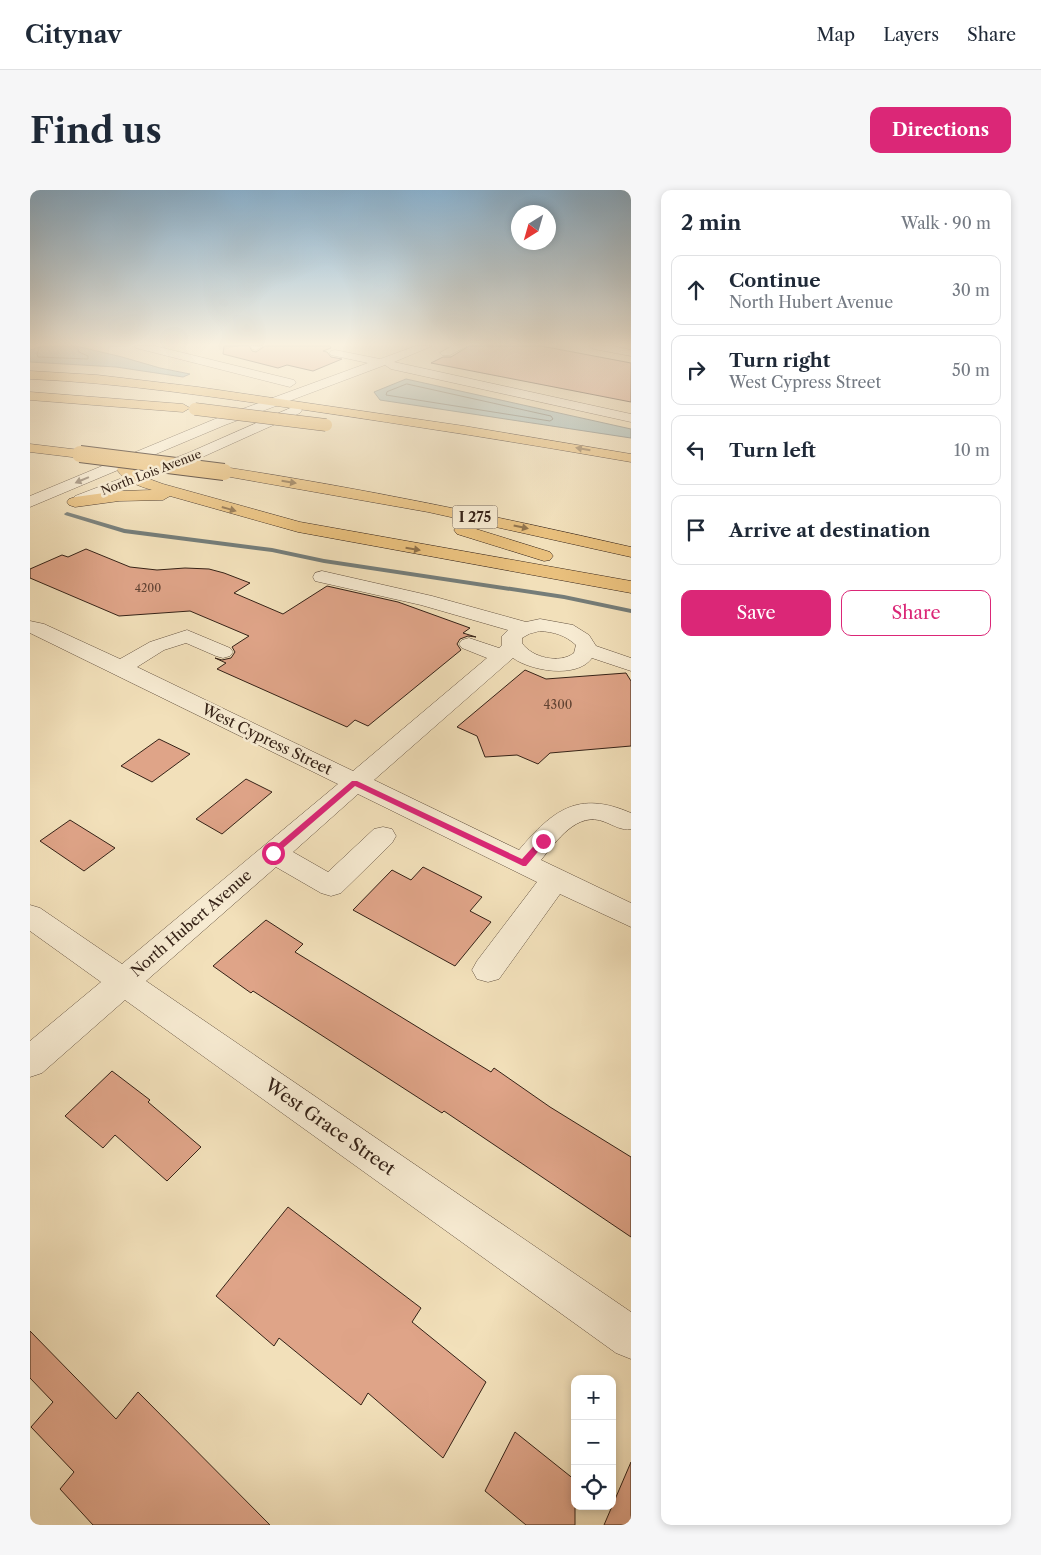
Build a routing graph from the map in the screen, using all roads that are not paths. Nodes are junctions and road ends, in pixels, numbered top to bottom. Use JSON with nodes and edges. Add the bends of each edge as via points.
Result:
{"nodes":[{"id":1,"x":189,"y":408,"type":"edge"},
{"id":2,"x":257,"y":408,"type":"edge"},
{"id":3,"x":299,"y":408,"type":"edge"},
{"id":4,"x":321,"y":408,"type":"edge"},
{"id":5,"x":356,"y":408,"type":"edge"},
{"id":6,"x":587,"y":408,"type":"edge"},
{"id":7,"x":372,"y":415,"type":"junction"},
{"id":8,"x":631,"y":418,"type":"edge"},
{"id":9,"x":331,"y":426,"type":"dead end"},
{"id":10,"x":30,"y":448,"type":"edge"},
{"id":11,"x":631,"y":458,"type":"edge"},
{"id":12,"x":127,"y":461,"type":"junction"},
{"id":13,"x":136,"y":479,"type":"junction"},
{"id":14,"x":318,"y":487,"type":"junction"},
{"id":15,"x":182,"y":495,"type":"junction"},
{"id":16,"x":30,"y":502,"type":"edge"},
{"id":17,"x":75,"y":502,"type":"junction"},
{"id":18,"x":57,"y":509,"type":"dead end"},
{"id":19,"x":631,"y":552,"type":"edge"},
{"id":20,"x":322,"y":577,"type":"dead end"},
{"id":21,"x":631,"y":585,"type":"edge"},
{"id":22,"x":32,"y":625,"type":"edge"},
{"id":23,"x":469,"y":644,"type":"dead end"},
{"id":24,"x":513,"y":644,"type":"junction"},
{"id":25,"x":586,"y":649,"type":"junction"},
{"id":26,"x":223,"y":652,"type":"dead end"},
{"id":27,"x":631,"y":665,"type":"edge"},
{"id":28,"x":121,"y":668,"type":"junction"},
{"id":29,"x":354,"y":782,"type":"junction"},
{"id":30,"x":626,"y":820,"type":"dead end"},
{"id":31,"x":383,"y":836,"type":"dead end"},
{"id":32,"x":273,"y":853,"type":"junction"},
{"id":33,"x":523,"y":864,"type":"junction"},
{"id":34,"x":555,"y":879,"type":"junction"},
{"id":35,"x":30,"y":916,"type":"edge"},
{"id":36,"x":631,"y":916,"type":"edge"},
{"id":37,"x":488,"y":970,"type":"dead end"},
{"id":38,"x":123,"y":982,"type":"junction"},
{"id":39,"x":30,"y":1062,"type":"edge"},
{"id":40,"x":631,"y":1338,"type":"edge"}],
"edges":[{"from":1,"to":9,"type":"highway","bridge":true},
{"from":2,"to":12,"type":"street","name":"North Lois Avenue"},
{"from":3,"to":13,"type":"street","name":"North Lois Avenue"},
{"from":4,"to":7,"type":"highway"},
{"from":5,"to":7,"type":"highway"},
{"from":6,"to":8,"type":"street"},
{"from":11,"to":7,"type":"highway","one_way":true},
{"from":10,"to":14,"type":"highway","number":"I 275","one_way":true,"bridge":true},
{"from":12,"to":13,"type":"highway","via":[[125,470]]},
{"from":12,"to":16,"type":"street","name":"North Lois Avenue","one_way":true},
{"from":13,"to":15,"type":"highway"},
{"from":13,"to":17,"type":"street","name":"North Lois Avenue"},
{"from":14,"to":19,"type":"highway","number":"I 275","one_way":true,"via":[[440,509]]},
{"from":14,"to":21,"type":"highway","via":[[392,506]]},
{"from":15,"to":17,"type":"highway","via":[[119,496]]},
{"from":15,"to":21,"type":"highway","one_way":true,"via":[[346,537]]},
{"from":17,"to":18,"type":"street","name":"North Lois Avenue"},
{"from":20,"to":24,"type":"street","via":[[425,600]]},
{"from":22,"to":28,"type":"street","name":"West Cypress Street"},
{"from":23,"to":24,"type":"street"},
{"from":24,"to":25,"type":"street","via":[[524,658],[549,664],[574,662],[582,658]]},
{"from":24,"to":25,"type":"street","via":[[540,625],[562,628],[581,638]]},
{"from":24,"to":29,"type":"street","name":"North Hubert Avenue"},
{"from":25,"to":27,"type":"street"},
{"from":26,"to":28,"type":"street","via":[[187,636],[157,646]]},
{"from":28,"to":29,"type":"street","name":"West Cypress Street"},
{"from":29,"to":32,"type":"street","name":"North Hubert Avenue"},
{"from":29,"to":33,"type":"street","name":"West Cypress Street"},
{"from":30,"to":33,"type":"street","via":[[602,812],[570,815],[563,818]]},
{"from":31,"to":32,"type":"street","via":[[331,886]]},
{"from":32,"to":38,"type":"street","name":"North Hubert Avenue"},
{"from":33,"to":34,"type":"street","name":"West Cypress Street"},
{"from":34,"to":36,"type":"street","name":"West Cypress Street"},
{"from":34,"to":37,"type":"street"},
{"from":35,"to":38,"type":"street","name":"West Grace Street"},
{"from":38,"to":39,"type":"street","name":"North Hubert Avenue"},
{"from":38,"to":40,"type":"street","name":"West Grace Street"}]}
